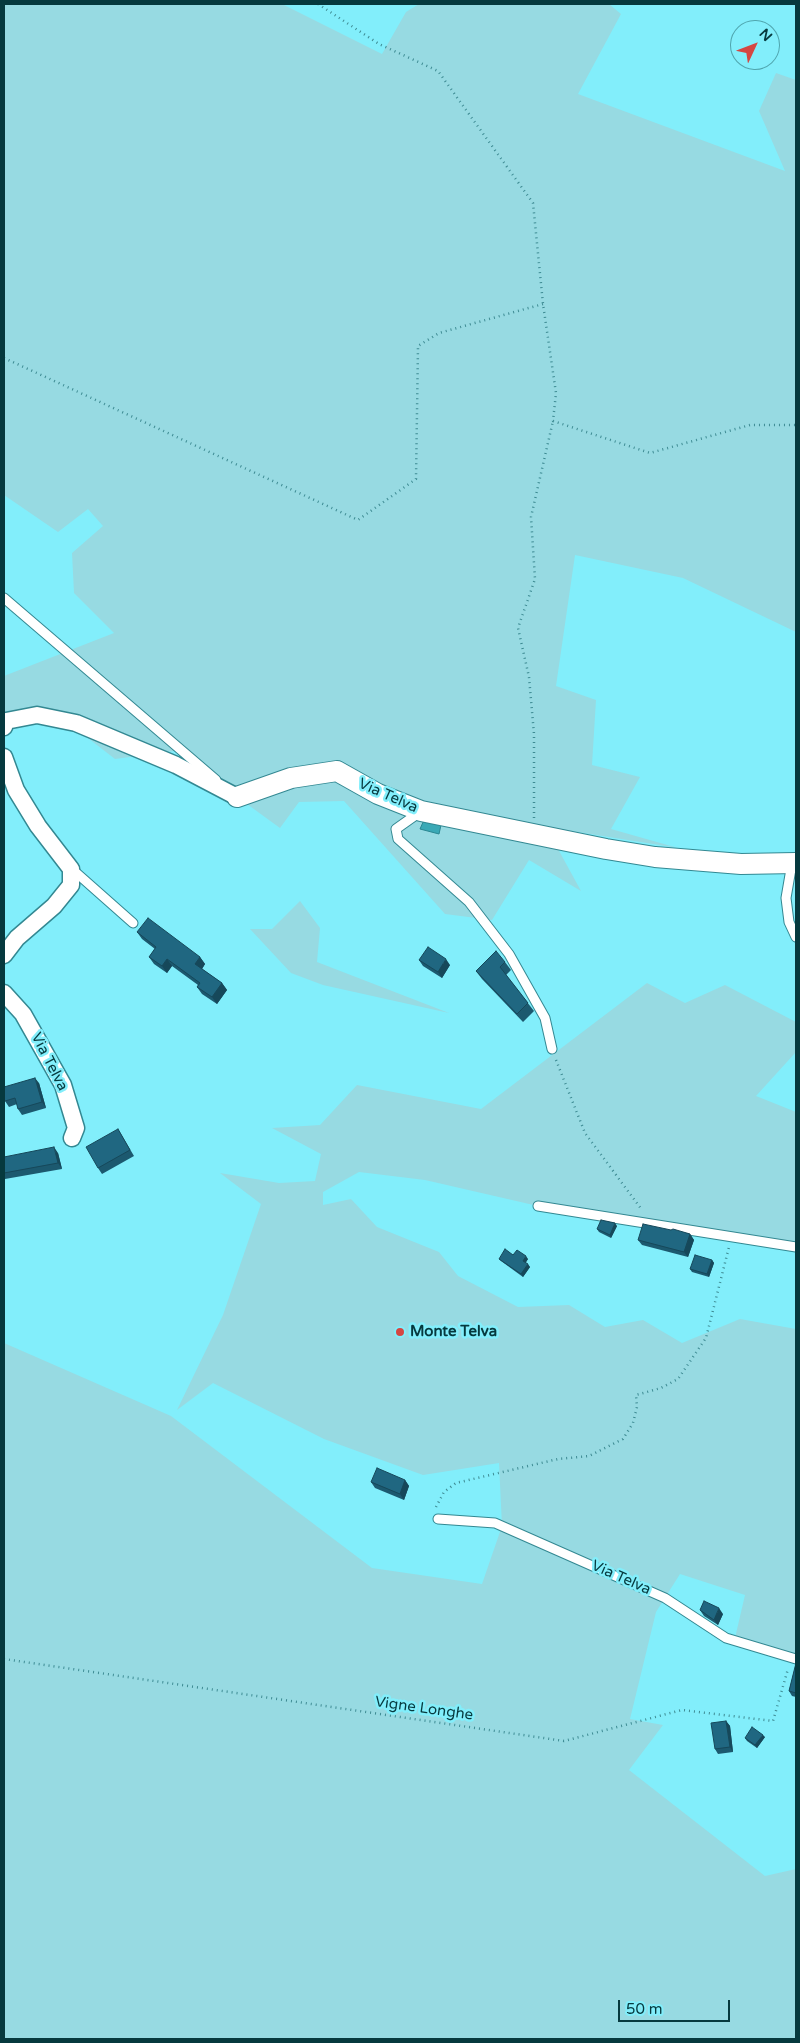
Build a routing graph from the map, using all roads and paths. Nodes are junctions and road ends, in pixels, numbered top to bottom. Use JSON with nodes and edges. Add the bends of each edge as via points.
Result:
{"nodes":[{"id":1,"x":318,"y":4,"type":"edge"},
{"id":2,"x":543,"y":304,"type":"junction"},
{"id":3,"x":4,"y":358,"type":"edge"},
{"id":4,"x":553,"y":422,"type":"junction"},
{"id":5,"x":796,"y":425,"type":"edge"},
{"id":6,"x":4,"y":598,"type":"edge"},
{"id":7,"x":4,"y":727,"type":"edge"},
{"id":8,"x":4,"y":757,"type":"edge"},
{"id":9,"x":237,"y":797,"type":"junction"},
{"id":10,"x":420,"y":811,"type":"junction"},
{"id":11,"x":534,"y":834,"type":"junction"},
{"id":12,"x":794,"y":863,"type":"edge"},
{"id":13,"x":71,"y":869,"type":"junction"},
{"id":14,"x":133,"y":924,"type":"dead end"},
{"id":15,"x":796,"y":938,"type":"edge"},
{"id":16,"x":4,"y":955,"type":"edge"},
{"id":17,"x":4,"y":993,"type":"edge"},
{"id":18,"x":552,"y":1049,"type":"joint"},
{"id":19,"x":72,"y":1138,"type":"dead end"},
{"id":20,"x":538,"y":1206,"type":"dead end"},
{"id":21,"x":642,"y":1221,"type":"junction"},
{"id":22,"x":732,"y":1237,"type":"junction"},
{"id":23,"x":796,"y":1247,"type":"edge"},
{"id":24,"x":438,"y":1519,"type":"joint"},
{"id":25,"x":4,"y":1659,"type":"edge"},
{"id":26,"x":794,"y":1659,"type":"edge"}],
"edges":[{"from":1,"to":2,"type":"path","via":[[379,44],[438,70],[533,203]]},
{"from":2,"to":3,"type":"path","via":[[438,333],[418,346],[416,479],[358,520]]},
{"from":2,"to":4,"type":"path","via":[[556,392]]},
{"from":4,"to":5,"type":"path","via":[[650,453],[750,425]]},
{"from":4,"to":11,"type":"path","via":[[531,517],[535,579],[518,628],[529,678],[534,734]]},
{"from":6,"to":9,"type":"lane"},
{"from":7,"to":9,"type":"street","via":[[6,721],[37,715],[76,723],[176,765]]},
{"from":8,"to":13,"type":"street","via":[[16,790],[29,812]]},
{"from":9,"to":10,"type":"street","name":"Via Telva","via":[[291,778],[337,770],[378,794]]},
{"from":10,"to":11,"type":"street","name":"Via Telva"},
{"from":10,"to":18,"type":"lane","via":[[396,829],[398,839],[469,902],[509,954],[544,1018]]},
{"from":11,"to":12,"type":"street","name":"Via Telva","via":[[655,857],[741,864]]},
{"from":12,"to":15,"type":"lane","via":[[786,898],[789,922]]},
{"from":13,"to":14,"type":"lane"},
{"from":13,"to":16,"type":"street","via":[[71,885]]},
{"from":17,"to":19,"type":"street","name":"Via Telva","via":[[23,1014],[63,1085],[76,1128]]},
{"from":18,"to":21,"type":"path","via":[[585,1134],[644,1212]]},
{"from":20,"to":21,"type":"lane"},
{"from":21,"to":22,"type":"lane"},
{"from":22,"to":23,"type":"lane"},
{"from":22,"to":24,"type":"path","via":[[706,1338],[678,1379],[636,1395],[633,1423],[623,1439],[589,1456],[558,1459],[456,1483],[444,1492],[434,1512]]},
{"from":24,"to":26,"type":"lane","name":"Via Telva","via":[[495,1522],[665,1598],[726,1638]]},
{"from":25,"to":26,"type":"path","name":"Vigne Longhe","via":[[564,1741],[682,1710],[773,1722]]}]}
